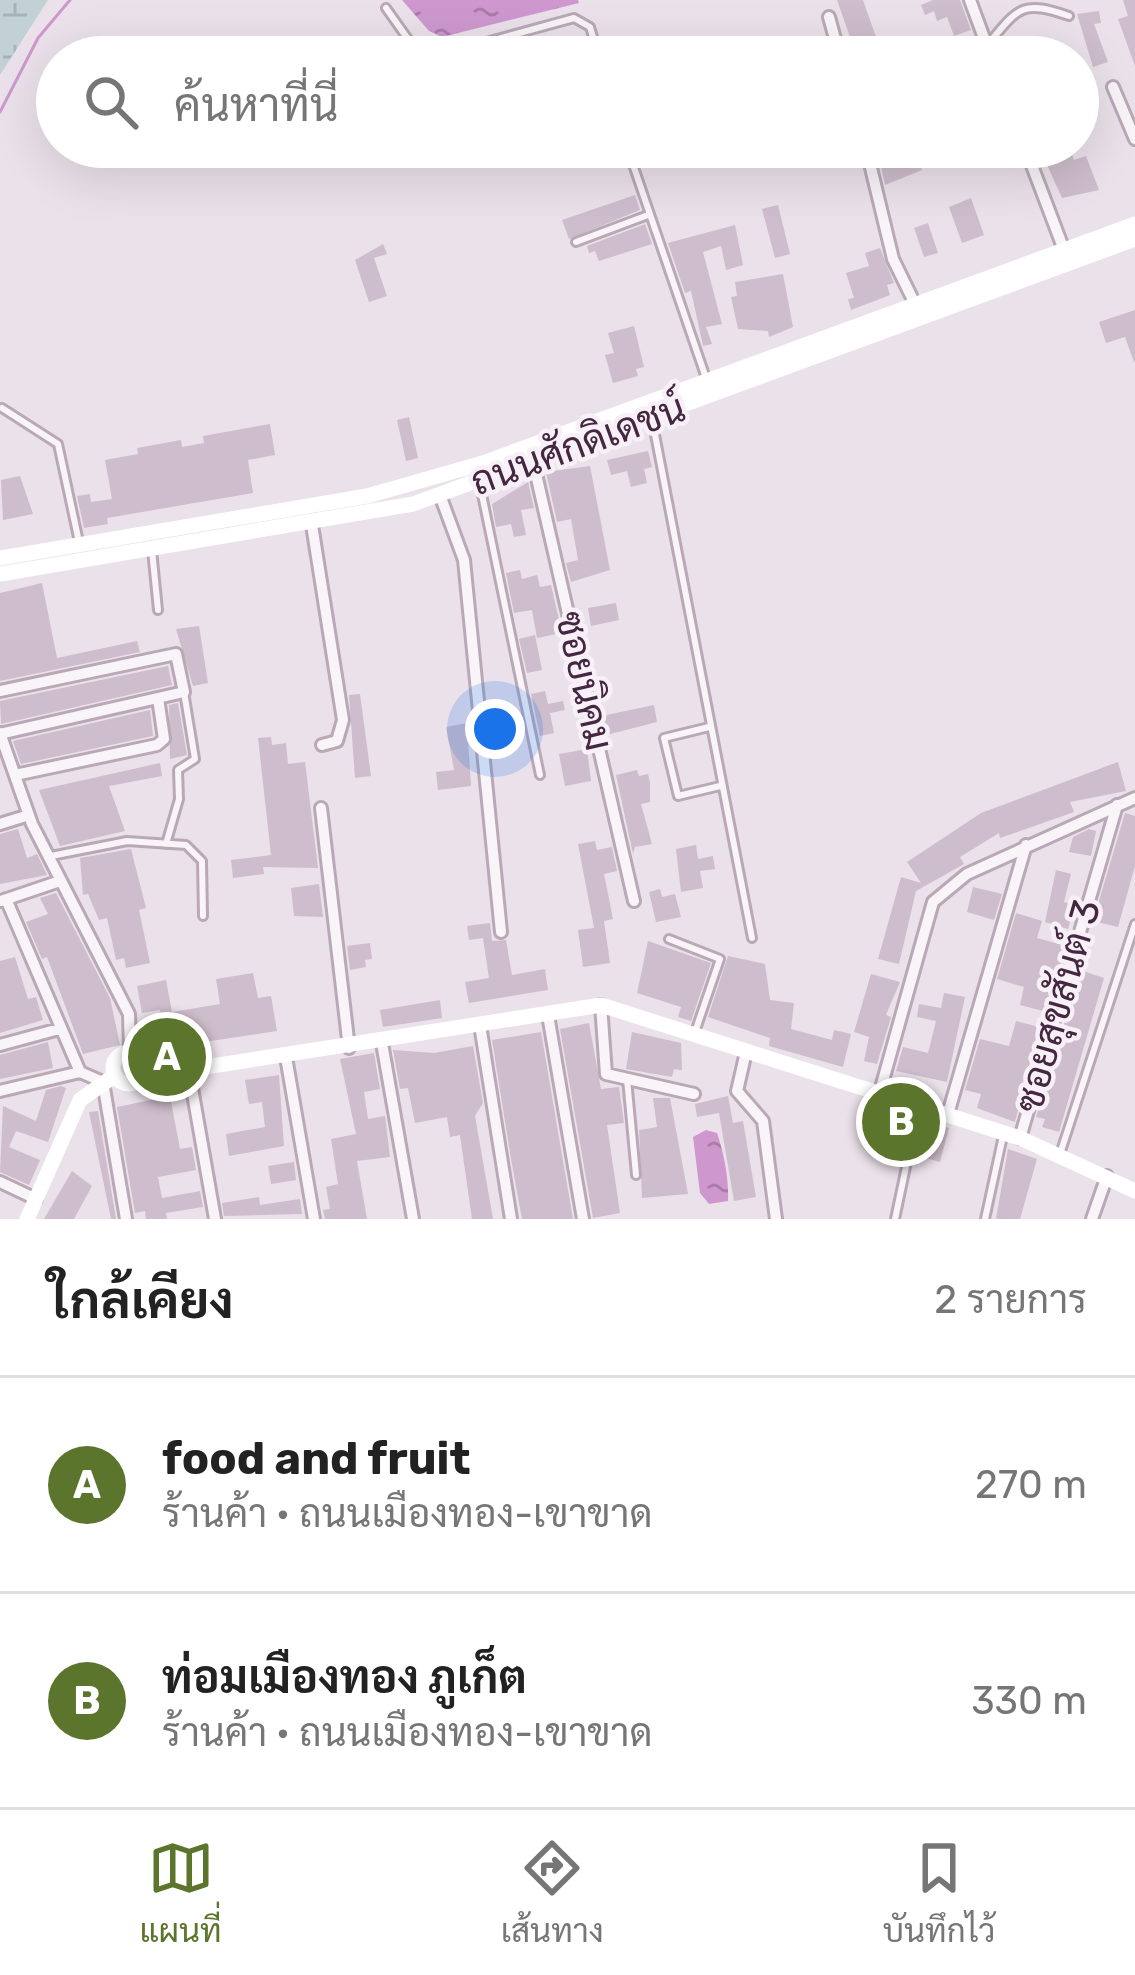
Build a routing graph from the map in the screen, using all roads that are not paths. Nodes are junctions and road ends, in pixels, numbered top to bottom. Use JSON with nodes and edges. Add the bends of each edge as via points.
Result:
{"nodes":[{"id":1,"x":970,"y":0,"type":"edge"},
{"id":2,"x":1019,"y":3,"type":"edge"},
{"id":3,"x":386,"y":8,"type":"dead end"},
{"id":4,"x":1069,"y":16,"type":"dead end"},
{"id":5,"x":829,"y":17,"type":"dead end"},
{"id":6,"x":405,"y":36,"type":"edge"},
{"id":7,"x":509,"y":36,"type":"edge"},
{"id":8,"x":593,"y":36,"type":"edge"},
{"id":9,"x":834,"y":36,"type":"edge"},
{"id":10,"x":983,"y":36,"type":"edge"},
{"id":11,"x":999,"y":36,"type":"edge"},
{"id":12,"x":1113,"y":87,"type":"dead end"},
{"id":13,"x":1135,"y":140,"type":"edge"},
{"id":14,"x":633,"y":168,"type":"edge"},
{"id":15,"x":871,"y":168,"type":"edge"},
{"id":16,"x":1033,"y":168,"type":"edge"},
{"id":17,"x":648,"y":215,"type":"junction"},
{"id":18,"x":1135,"y":224,"type":"edge"},
{"id":19,"x":576,"y":242,"type":"dead end"},
{"id":20,"x":1133,"y":246,"type":"edge"},
{"id":21,"x":1064,"y":250,"type":"junction"},
{"id":22,"x":915,"y":304,"type":"junction"},
{"id":23,"x":707,"y":382,"type":"junction"},
{"id":24,"x":2,"y":408,"type":"edge"},
{"id":25,"x":652,"y":419,"type":"junction"},
{"id":26,"x":533,"y":461,"type":"junction"},
{"id":27,"x":479,"y":482,"type":"junction"},
{"id":28,"x":440,"y":494,"type":"junction"},
{"id":29,"x":312,"y":525,"type":"junction"},
{"id":30,"x":80,"y":546,"type":"junction"},
{"id":31,"x":152,"y":550,"type":"junction"},
{"id":32,"x":0,"y":559,"type":"edge"},
{"id":33,"x":0,"y":574,"type":"edge"},
{"id":34,"x":158,"y":610,"type":"dead end"},
{"id":35,"x":0,"y":692,"type":"edge"},
{"id":36,"x":184,"y":692,"type":"junction"},
{"id":37,"x":158,"y":698,"type":"junction"},
{"id":38,"x":709,"y":727,"type":"junction"},
{"id":39,"x":0,"y":733,"type":"edge"},
{"id":40,"x":322,"y":745,"type":"dead end"},
{"id":41,"x":15,"y":775,"type":"junction"},
{"id":42,"x":540,"y":775,"type":"dead end"},
{"id":43,"x":720,"y":786,"type":"junction"},
{"id":44,"x":1135,"y":798,"type":"edge"},
{"id":45,"x":1117,"y":805,"type":"junction"},
{"id":46,"x":321,"y":808,"type":"dead end"},
{"id":47,"x":29,"y":815,"type":"junction"},
{"id":48,"x":0,"y":824,"type":"edge"},
{"id":49,"x":166,"y":844,"type":"junction"},
{"id":50,"x":1026,"y":845,"type":"junction"},
{"id":51,"x":47,"y":857,"type":"junction"},
{"id":52,"x":60,"y":881,"type":"junction"},
{"id":53,"x":3,"y":900,"type":"edge"},
{"id":54,"x":634,"y":902,"type":"dead end"},
{"id":55,"x":203,"y":916,"type":"dead end"},
{"id":56,"x":1135,"y":925,"type":"edge"},
{"id":57,"x":501,"y":932,"type":"dead end"},
{"id":58,"x":752,"y":938,"type":"dead end"},
{"id":59,"x":669,"y":939,"type":"dead end"},
{"id":60,"x":602,"y":1006,"type":"junction"},
{"id":61,"x":548,"y":1015,"type":"junction"},
{"id":62,"x":480,"y":1025,"type":"junction"},
{"id":63,"x":59,"y":1029,"type":"junction"},
{"id":64,"x":694,"y":1035,"type":"junction"},
{"id":65,"x":382,"y":1043,"type":"junction"},
{"id":66,"x":0,"y":1045,"type":"edge"},
{"id":67,"x":349,"y":1048,"type":"junction"},
{"id":68,"x":130,"y":1052,"type":"junction"},
{"id":69,"x":746,"y":1052,"type":"junction"},
{"id":70,"x":286,"y":1057,"type":"junction"},
{"id":71,"x":189,"y":1071,"type":"junction"},
{"id":72,"x":80,"y":1072,"type":"junction"},
{"id":73,"x":142,"y":1077,"type":"junction"},
{"id":74,"x":109,"y":1079,"type":"junction"},
{"id":75,"x":627,"y":1079,"type":"junction"},
{"id":76,"x":0,"y":1090,"type":"edge"},
{"id":77,"x":694,"y":1094,"type":"dead end"},
{"id":78,"x":879,"y":1095,"type":"junction"},
{"id":79,"x":919,"y":1106,"type":"junction"},
{"id":80,"x":948,"y":1114,"type":"junction"},
{"id":81,"x":1003,"y":1132,"type":"junction"},
{"id":82,"x":1020,"y":1138,"type":"junction"},
{"id":83,"x":1060,"y":1154,"type":"junction"},
{"id":84,"x":636,"y":1175,"type":"dead end"},
{"id":85,"x":1107,"y":1176,"type":"junction"},
{"id":86,"x":0,"y":1183,"type":"edge"},
{"id":87,"x":1135,"y":1191,"type":"edge"},
{"id":88,"x":36,"y":1198,"type":"junction"},
{"id":89,"x":27,"y":1219,"type":"edge"},
{"id":90,"x":127,"y":1219,"type":"edge"},
{"id":91,"x":215,"y":1219,"type":"edge"},
{"id":92,"x":314,"y":1219,"type":"edge"},
{"id":93,"x":413,"y":1219,"type":"edge"},
{"id":94,"x":512,"y":1219,"type":"edge"},
{"id":95,"x":584,"y":1219,"type":"edge"},
{"id":96,"x":776,"y":1219,"type":"edge"},
{"id":97,"x":896,"y":1219,"type":"edge"},
{"id":98,"x":986,"y":1219,"type":"edge"},
{"id":99,"x":1092,"y":1219,"type":"edge"}],
"edges":[{"from":1,"to":10,"type":"street"},
{"from":2,"to":4,"type":"lane","via":[[1040,2]]},
{"from":2,"to":11,"type":"lane"},
{"from":3,"to":6,"type":"lane"},
{"from":5,"to":9,"type":"street"},
{"from":7,"to":8,"type":"lane","via":[[574,18]]},
{"from":12,"to":13,"type":"street"},
{"from":14,"to":17,"type":"lane"},
{"from":15,"to":22,"type":"street","via":[[892,259]]},
{"from":16,"to":21,"type":"street"},
{"from":17,"to":19,"type":"lane"},
{"from":17,"to":23,"type":"lane"},
{"from":18,"to":21,"type":"main road"},
{"from":20,"to":25,"type":"main road","name":"ถนนศักดิเดชน์"},
{"from":21,"to":22,"type":"main road"},
{"from":22,"to":23,"type":"main road"},
{"from":23,"to":30,"type":"main road","via":[[368,496]]},
{"from":24,"to":30,"type":"lane","via":[[58,444]]},
{"from":25,"to":26,"type":"main road","name":"ถนนศักดิเดชน์"},
{"from":25,"to":38,"type":"lane"},
{"from":26,"to":27,"type":"main road","name":"ถนนศักดิเดชน์"},
{"from":26,"to":54,"type":"street","name":"ซอยนิคม"},
{"from":27,"to":28,"type":"main road","name":"ถนนศักดิเดชน์"},
{"from":27,"to":42,"type":"lane"},
{"from":28,"to":29,"type":"main road","name":"ถนนศักดิเดชน์"},
{"from":28,"to":57,"type":"street","via":[[464,560]]},
{"from":29,"to":31,"type":"main road","name":"ถนนศักดิเดชน์"},
{"from":29,"to":40,"type":"street","via":[[343,720],[338,742]]},
{"from":30,"to":32,"type":"main road"},
{"from":31,"to":33,"type":"main road","name":"ถนนศักดิเดชน์"},
{"from":31,"to":34,"type":"lane"},
{"from":35,"to":36,"type":"street","via":[[176,654]]},
{"from":36,"to":37,"type":"street"},
{"from":36,"to":49,"type":"lane","via":[[195,759],[178,770]]},
{"from":37,"to":39,"type":"street"},
{"from":37,"to":41,"type":"street","via":[[164,739],[157,745]]},
{"from":38,"to":43,"type":"lane"},
{"from":38,"to":43,"type":"lane","via":[[664,738],[679,796]]},
{"from":39,"to":41,"type":"street"},
{"from":41,"to":47,"type":"street"},
{"from":43,"to":58,"type":"lane"},
{"from":44,"to":45,"type":"street"},
{"from":45,"to":50,"type":"street"},
{"from":45,"to":82,"type":"street","name":"ซอยสุขสันต์ 3"},
{"from":46,"to":67,"type":"street"},
{"from":47,"to":48,"type":"street"},
{"from":47,"to":51,"type":"street"},
{"from":49,"to":51,"type":"lane","via":[[128,841]]},
{"from":49,"to":55,"type":"lane","via":[[186,845],[202,861]]},
{"from":50,"to":78,"type":"street","via":[[967,874],[933,902]]},
{"from":50,"to":80,"type":"street"},
{"from":51,"to":52,"type":"street"},
{"from":52,"to":53,"type":"street"},
{"from":52,"to":68,"type":"street","via":[[129,1014]]},
{"from":53,"to":63,"type":"street"},
{"from":56,"to":83,"type":"lane"},
{"from":59,"to":64,"type":"lane","via":[[720,959]]},
{"from":60,"to":61,"type":"main road"},
{"from":60,"to":64,"type":"main road"},
{"from":60,"to":75,"type":"street","via":[[606,1074]]},
{"from":61,"to":62,"type":"main road"},
{"from":61,"to":95,"type":"street"},
{"from":62,"to":65,"type":"main road"},
{"from":62,"to":94,"type":"street"},
{"from":63,"to":66,"type":"street"},
{"from":63,"to":72,"type":"street"},
{"from":64,"to":69,"type":"main road"},
{"from":65,"to":67,"type":"main road"},
{"from":65,"to":93,"type":"street"},
{"from":67,"to":70,"type":"main road"},
{"from":68,"to":73,"type":"main road","via":[[143,1061]]},
{"from":68,"to":74,"type":"main road","via":[[115,1059]]},
{"from":69,"to":78,"type":"main road"},
{"from":69,"to":96,"type":"street","via":[[737,1091],[764,1121]]},
{"from":70,"to":71,"type":"main road"},
{"from":70,"to":92,"type":"street"},
{"from":71,"to":73,"type":"main road"},
{"from":71,"to":91,"type":"street"},
{"from":72,"to":74,"type":"street"},
{"from":72,"to":76,"type":"street"},
{"from":73,"to":74,"type":"main road","via":[[128,1085]]},
{"from":74,"to":88,"type":"main road","via":[[80,1100]]},
{"from":74,"to":90,"type":"street"},
{"from":75,"to":77,"type":"street"},
{"from":75,"to":84,"type":"lane"},
{"from":78,"to":79,"type":"main road"},
{"from":79,"to":80,"type":"main road"},
{"from":79,"to":97,"type":"lane"},
{"from":80,"to":81,"type":"main road"},
{"from":81,"to":82,"type":"main road"},
{"from":81,"to":98,"type":"lane"},
{"from":82,"to":83,"type":"main road"},
{"from":83,"to":85,"type":"main road"},
{"from":85,"to":87,"type":"main road"},
{"from":85,"to":99,"type":"street"},
{"from":86,"to":88,"type":"street"},
{"from":88,"to":89,"type":"main road"}]}
